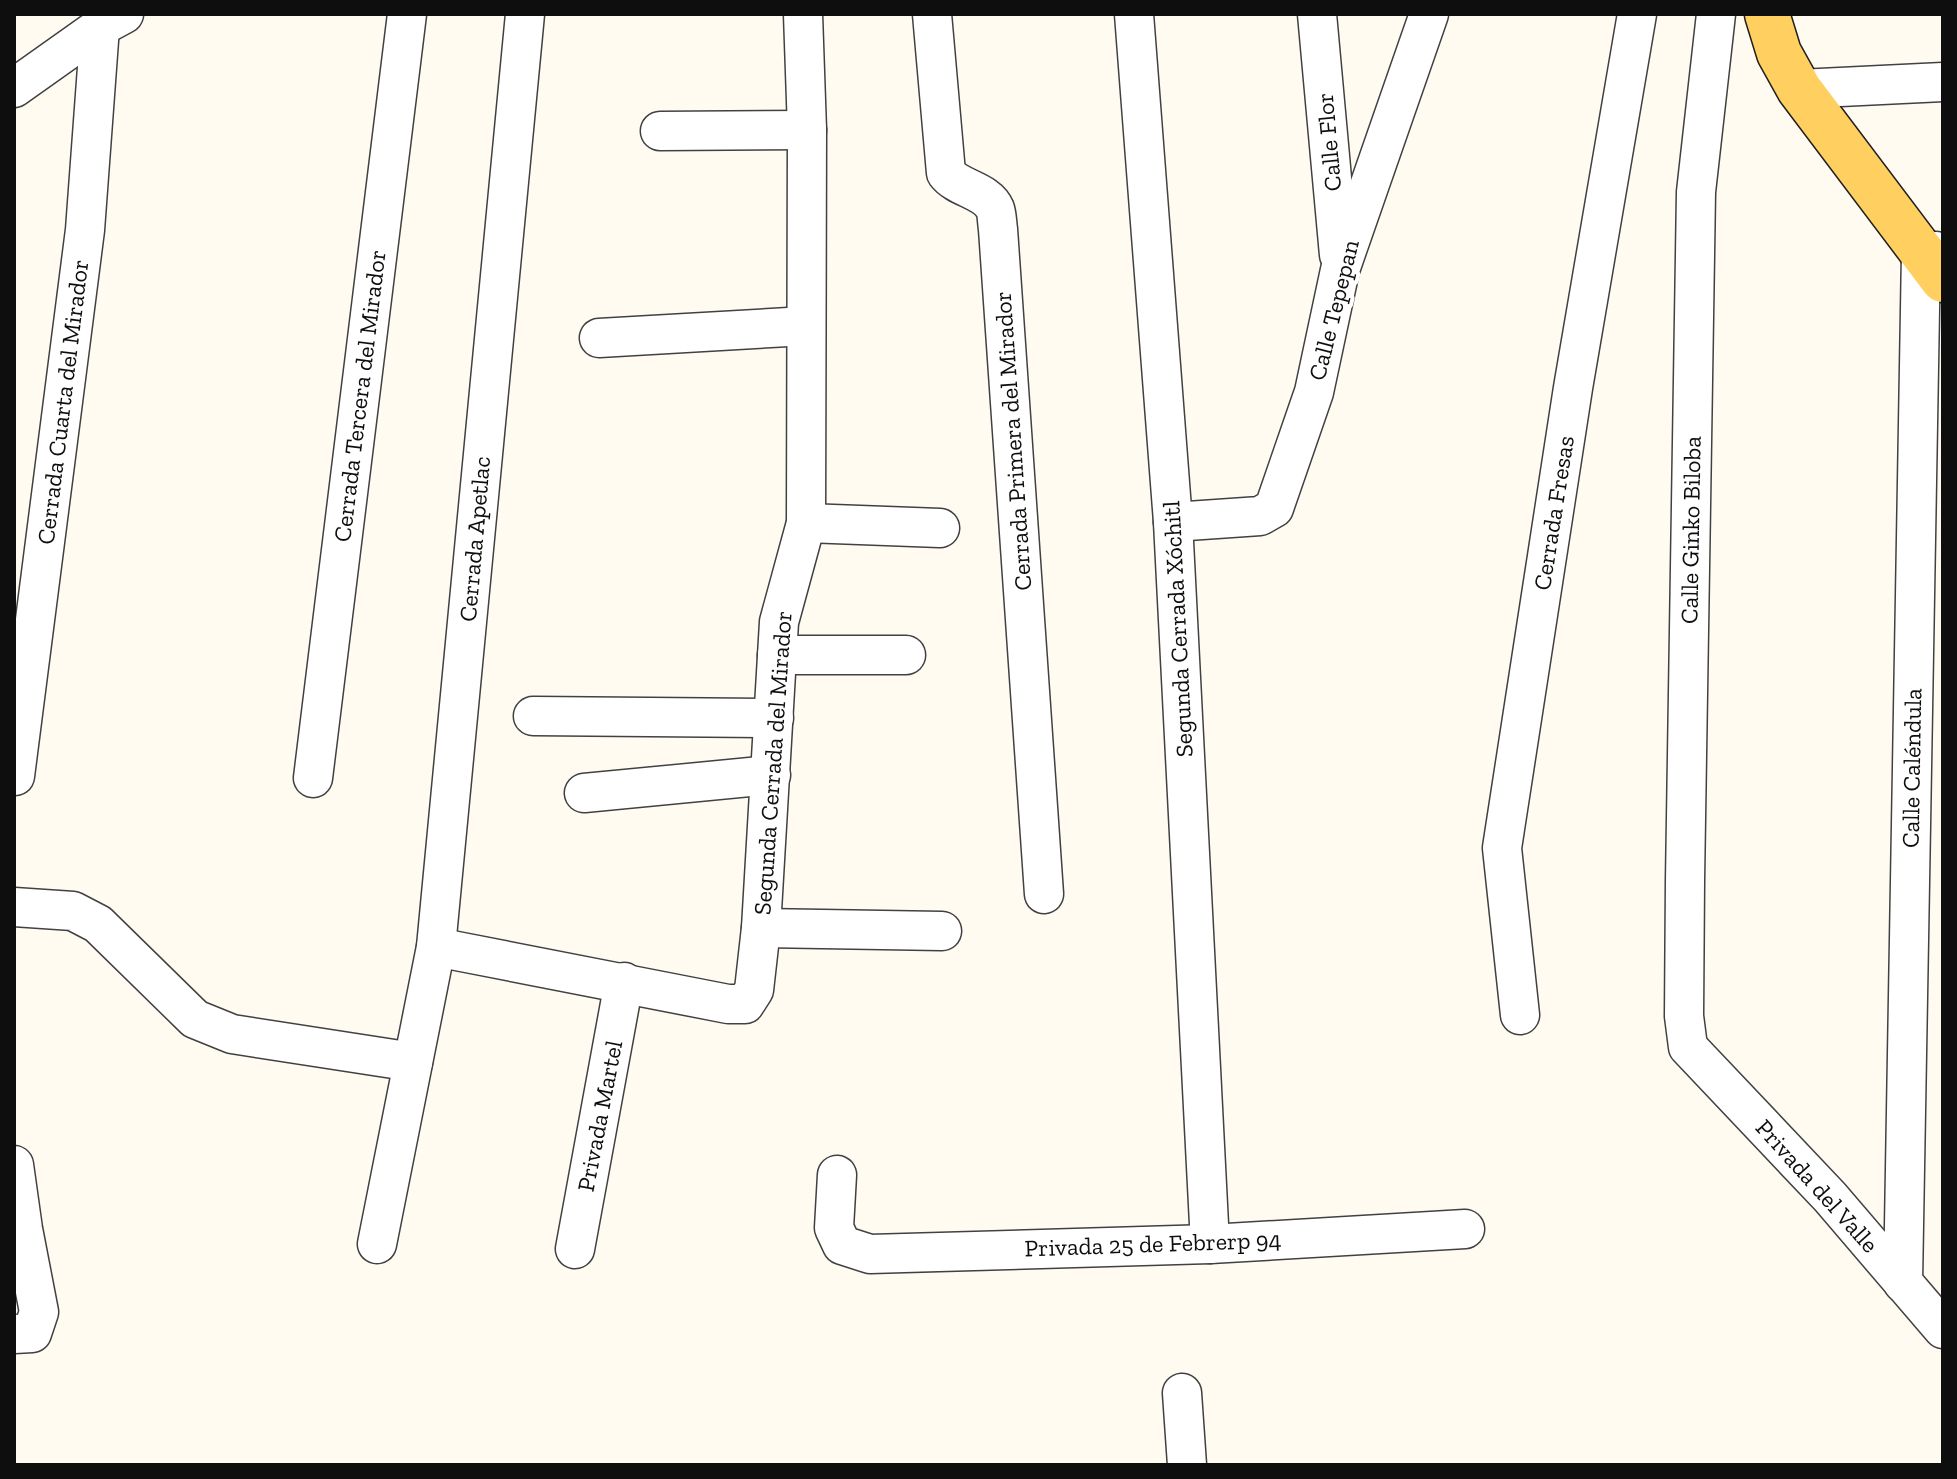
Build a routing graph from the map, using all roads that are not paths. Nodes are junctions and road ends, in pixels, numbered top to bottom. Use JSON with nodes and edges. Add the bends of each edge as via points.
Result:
{"nodes":[{"id":1,"x":407,"y":14,"type":"edge"},
{"id":2,"x":525,"y":14,"type":"edge"},
{"id":3,"x":803,"y":14,"type":"edge"},
{"id":4,"x":932,"y":14,"type":"edge"},
{"id":5,"x":1134,"y":14,"type":"edge"},
{"id":6,"x":1317,"y":14,"type":"edge"},
{"id":7,"x":1429,"y":14,"type":"edge"},
{"id":8,"x":1637,"y":14,"type":"edge"},
{"id":9,"x":1716,"y":14,"type":"edge"},
{"id":10,"x":1767,"y":14,"type":"edge"},
{"id":11,"x":112,"y":20,"type":"edge"},
{"id":12,"x":1943,"y":82,"type":"edge"},
{"id":13,"x":14,"y":88,"type":"edge"},
{"id":14,"x":1799,"y":89,"type":"junction"},
{"id":15,"x":807,"y":130,"type":"junction"},
{"id":16,"x":660,"y":131,"type":"dead end"},
{"id":17,"x":1936,"y":261,"type":"edge"},
{"id":18,"x":1340,"y":270,"type":"junction"},
{"id":19,"x":806,"y":326,"type":"junction"},
{"id":20,"x":599,"y":338,"type":"dead end"},
{"id":21,"x":1173,"y":522,"type":"junction"},
{"id":22,"x":806,"y":523,"type":"junction"},
{"id":23,"x":940,"y":528,"type":"dead end"},
{"id":24,"x":777,"y":655,"type":"junction"},
{"id":25,"x":906,"y":655,"type":"dead end"},
{"id":26,"x":533,"y":716,"type":"dead end"},
{"id":27,"x":774,"y":718,"type":"junction"},
{"id":28,"x":771,"y":775,"type":"junction"},
{"id":29,"x":15,"y":776,"type":"edge"},
{"id":30,"x":313,"y":778,"type":"dead end"},
{"id":31,"x":584,"y":793,"type":"dead end"},
{"id":32,"x":1044,"y":894,"type":"dead end"},
{"id":33,"x":14,"y":907,"type":"edge"},
{"id":34,"x":761,"y":928,"type":"junction"},
{"id":35,"x":942,"y":931,"type":"dead end"},
{"id":36,"x":436,"y":947,"type":"junction"},
{"id":37,"x":624,"y":982,"type":"junction"},
{"id":38,"x":1520,"y":1015,"type":"dead end"},
{"id":39,"x":1688,"y":1047,"type":"joint"},
{"id":40,"x":413,"y":1062,"type":"junction"},
{"id":41,"x":14,"y":1165,"type":"edge"},
{"id":42,"x":837,"y":1175,"type":"dead end"},
{"id":43,"x":18,"y":1229,"type":"edge"},
{"id":44,"x":1465,"y":1229,"type":"dead end"},
{"id":45,"x":377,"y":1244,"type":"dead end"},
{"id":46,"x":1210,"y":1244,"type":"junction"},
{"id":47,"x":575,"y":1249,"type":"dead end"},
{"id":48,"x":1903,"y":1283,"type":"junction"},
{"id":49,"x":1943,"y":1329,"type":"edge"},
{"id":50,"x":23,"y":1333,"type":"edge"},
{"id":51,"x":1182,"y":1393,"type":"dead end"},
{"id":52,"x":1187,"y":1465,"type":"edge"}],
"edges":[{"from":1,"to":30,"type":"street","name":"Cerrada Tercera del Mirador"},
{"from":2,"to":36,"type":"street","name":"Cerrada Apetlac"},
{"from":3,"to":15,"type":"street","name":"Segunda Cerrada del Mirador"},
{"from":4,"to":32,"type":"street","name":"Cerrada Primera del Mirador","via":[[946,173],[986,199],[995,209],[998,229]]},
{"from":5,"to":21,"type":"street","name":"Segunda Cerrada Xóchitl"},
{"from":6,"to":18,"type":"street","name":"Calle Flor"},
{"from":7,"to":18,"type":"street","name":"Calle Tepepan"},
{"from":8,"to":38,"type":"street","name":"Cerrada Fresas","via":[[1502,848]]},
{"from":9,"to":39,"type":"street","name":"Calle Ginko Biloba","via":[[1696,192],[1684,1016]]},
{"from":10,"to":14,"type":"main road","via":[[1779,53]]},
{"from":11,"to":13,"type":"street"},
{"from":11,"to":29,"type":"street","name":"Cerrada Cuarta del Mirador"},
{"from":12,"to":14,"type":"street"},
{"from":14,"to":17,"type":"main road"},
{"from":15,"to":16,"type":"street"},
{"from":15,"to":19,"type":"street","name":"Segunda Cerrada del Mirador"},
{"from":17,"to":48,"type":"street","name":"Calle Caléndula"},
{"from":18,"to":21,"type":"street","name":"Calle Tepepan","via":[[1314,392],[1274,508],[1260,516]]},
{"from":19,"to":20,"type":"street"},
{"from":19,"to":22,"type":"street","name":"Segunda Cerrada del Mirador"},
{"from":21,"to":46,"type":"street","name":"Segunda Cerrada Xóchitl"},
{"from":22,"to":23,"type":"street"},
{"from":22,"to":24,"type":"street","name":"Segunda Cerrada del Mirador","via":[[779,622]]},
{"from":24,"to":25,"type":"street"},
{"from":24,"to":27,"type":"street","name":"Segunda Cerrada del Mirador"},
{"from":26,"to":27,"type":"street"},
{"from":27,"to":28,"type":"street","name":"Segunda Cerrada del Mirador"},
{"from":28,"to":31,"type":"street"},
{"from":28,"to":34,"type":"street","name":"Segunda Cerrada del Mirador"},
{"from":33,"to":40,"type":"street","via":[[73,911],[98,924],[195,1019],[232,1034]]},
{"from":34,"to":35,"type":"street"},
{"from":34,"to":37,"type":"street","name":"Segunda Cerrada del Mirador","via":[[754,990],[745,1004]]},
{"from":36,"to":37,"type":"street","name":"Segunda Cerrada del Mirador"},
{"from":36,"to":40,"type":"street","name":"Cerrada Apetlac"},
{"from":37,"to":47,"type":"street","name":"Privada Martel"},
{"from":39,"to":48,"type":"street","name":"Privada del Valle"},
{"from":40,"to":45,"type":"street","name":"Cerrada Apetlac"},
{"from":41,"to":43,"type":"street"},
{"from":42,"to":46,"type":"street","name":"Privada 25 de Febrerp 94","via":[[834,1228],[842,1245],[870,1254]]},
{"from":43,"to":50,"type":"street","via":[[39,1312]]},
{"from":44,"to":46,"type":"street","name":"Privada 25 de Febrerp 94"},
{"from":48,"to":49,"type":"street","name":"Privada del Valle"},
{"from":51,"to":52,"type":"street"}]}
